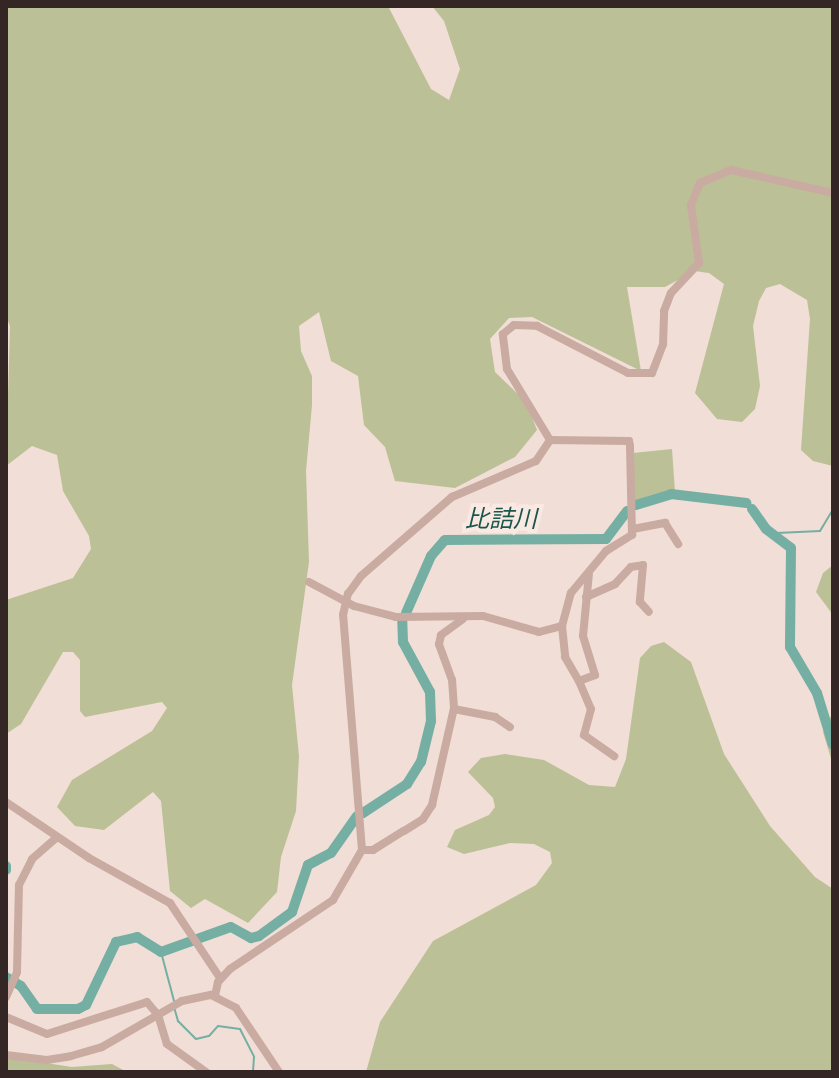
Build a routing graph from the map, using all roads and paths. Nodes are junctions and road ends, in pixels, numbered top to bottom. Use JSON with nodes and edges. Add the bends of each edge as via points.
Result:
{"nodes":[{"id":1,"x":833,"y":193,"type":"edge"},
{"id":2,"x":550,"y":440,"type":"junction"},
{"id":3,"x":633,"y":529,"type":"junction"},
{"id":4,"x":678,"y":544,"type":"dead end"},
{"id":5,"x":589,"y":572,"type":"junction"},
{"id":6,"x":309,"y":582,"type":"dead end"},
{"id":7,"x":586,"y":597,"type":"junction"},
{"id":8,"x":346,"y":602,"type":"junction"},
{"id":9,"x":649,"y":612,"type":"dead end"},
{"id":10,"x":467,"y":617,"type":"junction"},
{"id":11,"x":562,"y":626,"type":"junction"},
{"id":12,"x":579,"y":681,"type":"junction"},
{"id":13,"x":454,"y":709,"type":"junction"},
{"id":14,"x":510,"y":727,"type":"dead end"},
{"id":15,"x":614,"y":756,"type":"dead end"},
{"id":16,"x":6,"y":802,"type":"edge"},
{"id":17,"x":57,"y":837,"type":"junction"},
{"id":18,"x":362,"y":850,"type":"junction"},
{"id":19,"x":220,"y":978,"type":"junction"},
{"id":20,"x":215,"y":996,"type":"junction"},
{"id":21,"x":6,"y":997,"type":"edge"},
{"id":22,"x":158,"y":1015,"type":"junction"},
{"id":23,"x":6,"y":1017,"type":"edge"},
{"id":24,"x":6,"y":1055,"type":"edge"},
{"id":25,"x":206,"y":1072,"type":"edge"},
{"id":26,"x":279,"y":1072,"type":"edge"}],
"edges":[{"from":1,"to":2,"type":"street","via":[[742,171],[718,172],[700,183],[691,205],[699,263],[671,293],[664,311],[663,344],[652,373],[628,373],[537,326],[514,325],[503,334],[507,369]]},
{"from":2,"to":3,"type":"street","via":[[629,441]]},
{"from":2,"to":8,"type":"street","via":[[536,461],[452,497],[361,576]]},
{"from":3,"to":4,"type":"street","via":[[665,523]]},
{"from":3,"to":5,"type":"street"},
{"from":5,"to":7,"type":"street"},
{"from":5,"to":11,"type":"street","via":[[571,593]]},
{"from":6,"to":8,"type":"street"},
{"from":7,"to":9,"type":"street","via":[[615,584],[631,567],[643,565],[640,602]]},
{"from":7,"to":12,"type":"street","via":[[583,636],[595,675]]},
{"from":8,"to":10,"type":"street","via":[[396,617]]},
{"from":8,"to":18,"type":"street","via":[[349,711]]},
{"from":10,"to":11,"type":"street","via":[[483,616],[539,632]]},
{"from":10,"to":13,"type":"street","via":[[441,635],[439,644],[452,680]]},
{"from":11,"to":12,"type":"street","via":[[565,657]]},
{"from":12,"to":15,"type":"street","via":[[591,709],[584,735]]},
{"from":13,"to":14,"type":"street","via":[[495,717]]},
{"from":13,"to":18,"type":"street","via":[[428,813],[373,850]]},
{"from":16,"to":17,"type":"street"},
{"from":17,"to":19,"type":"street","via":[[170,903]]},
{"from":17,"to":21,"type":"street","via":[[32,859],[19,885],[19,963]]},
{"from":18,"to":19,"type":"street","via":[[342,890],[323,910]]},
{"from":19,"to":20,"type":"street"},
{"from":20,"to":22,"type":"street","via":[[190,997]]},
{"from":20,"to":26,"type":"street","via":[[236,1008]]},
{"from":22,"to":23,"type":"street","via":[[143,1001],[47,1034]]},
{"from":22,"to":24,"type":"street","via":[[102,1047],[71,1056],[47,1060]]},
{"from":22,"to":25,"type":"street","via":[[167,1044]]}]}
